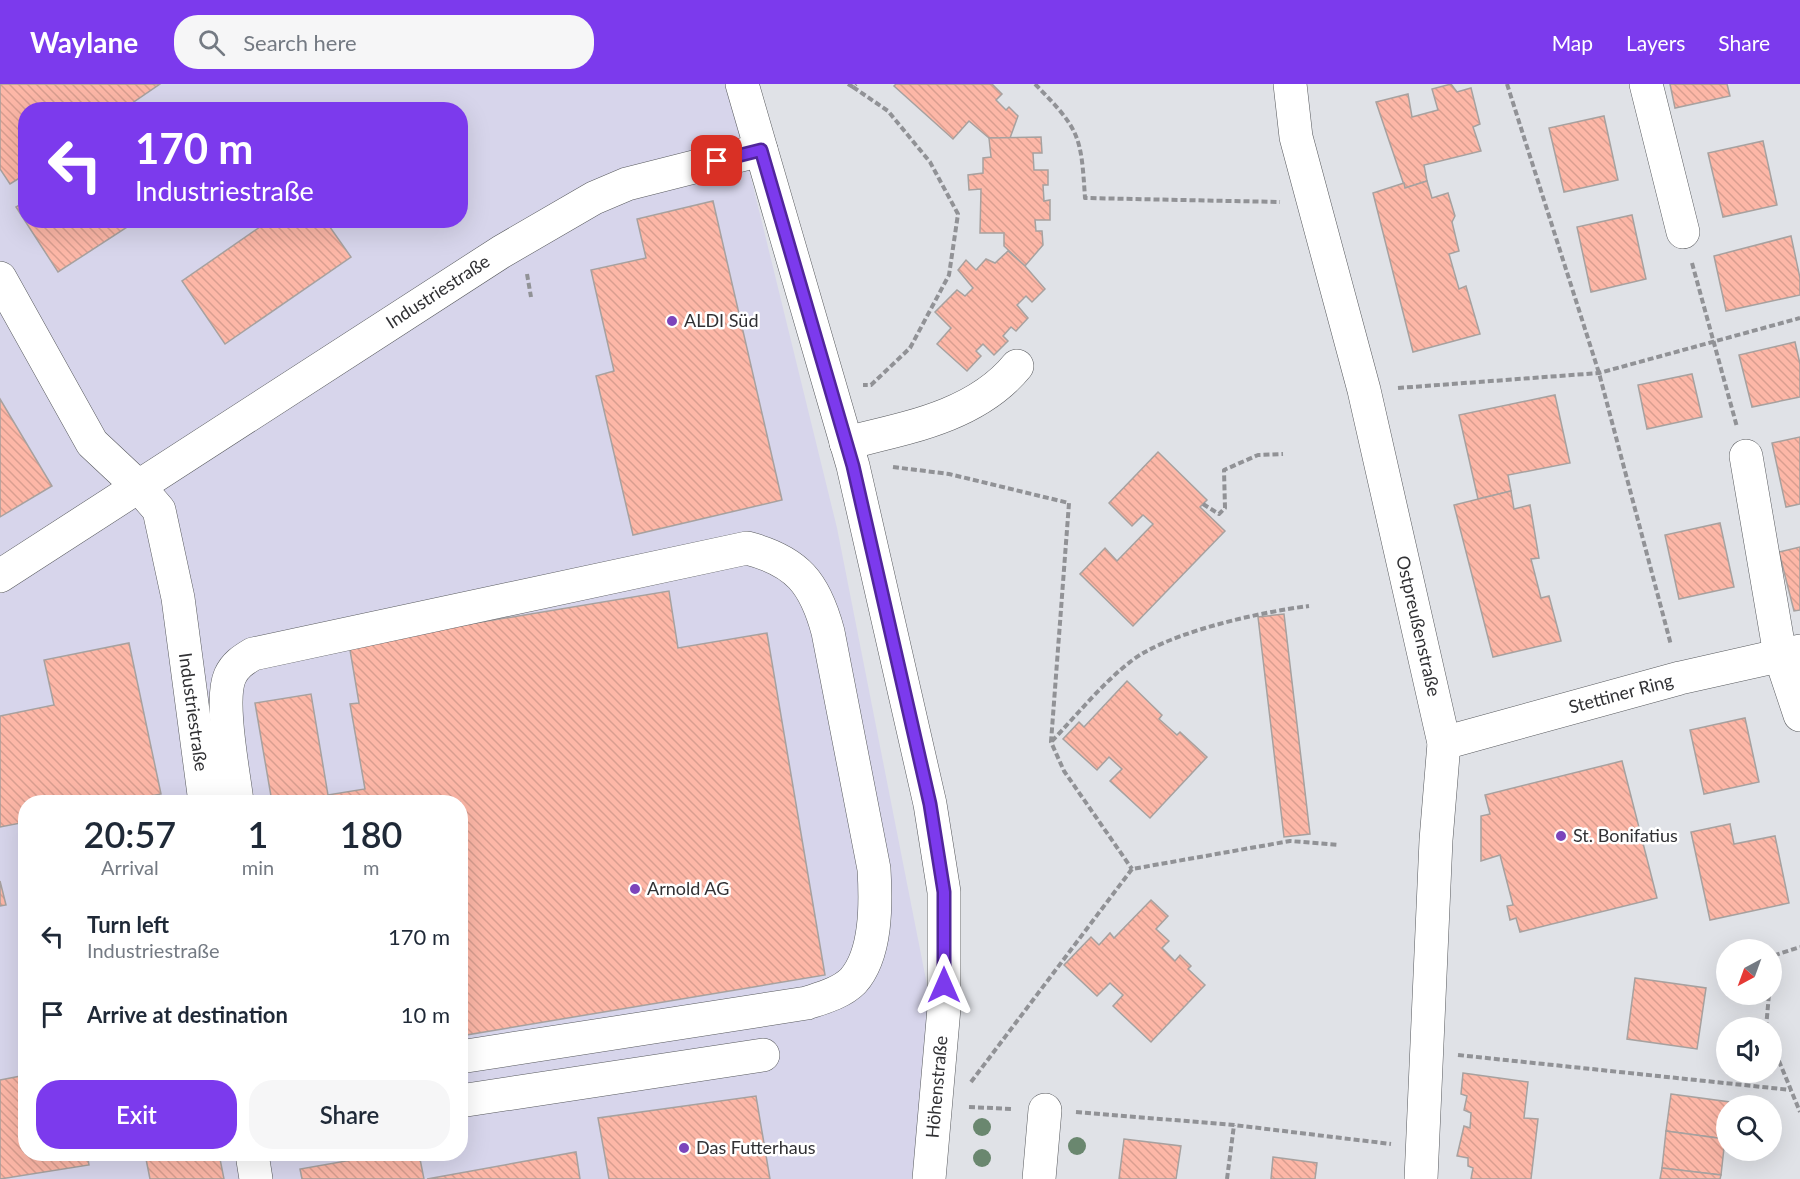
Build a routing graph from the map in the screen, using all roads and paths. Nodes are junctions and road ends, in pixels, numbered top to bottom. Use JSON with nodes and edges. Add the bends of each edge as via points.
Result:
{"nodes":[{"id":1,"x":742,"y":84,"type":"edge"},
{"id":2,"x":848,"y":84,"type":"edge"},
{"id":3,"x":1035,"y":84,"type":"edge"},
{"id":4,"x":1290,"y":84,"type":"edge"},
{"id":5,"x":1507,"y":84,"type":"edge"},
{"id":6,"x":1646,"y":84,"type":"edge"},
{"id":7,"x":855,"y":86,"type":"edge"},
{"id":8,"x":761,"y":150,"type":"junction"},
{"id":9,"x":1313,"y":203,"type":"junction"},
{"id":10,"x":1683,"y":232,"type":"joint"},
{"id":11,"x":0,"y":278,"type":"edge"},
{"id":12,"x":1800,"y":318,"type":"edge"},
{"id":13,"x":1712,"y":340,"type":"junction"},
{"id":14,"x":1017,"y":366,"type":"dead end"},
{"id":15,"x":1599,"y":373,"type":"junction"},
{"id":16,"x":860,"y":385,"type":"dead end"},
{"id":17,"x":1364,"y":390,"type":"junction"},
{"id":18,"x":850,"y":454,"type":"junction"},
{"id":19,"x":1283,"y":454,"type":"dead end"},
{"id":20,"x":1746,"y":456,"type":"joint"},
{"id":21,"x":140,"y":488,"type":"junction"},
{"id":22,"x":1203,"y":504,"type":"dead end"},
{"id":23,"x":0,"y":576,"type":"edge"},
{"id":24,"x":1309,"y":606,"type":"dead end"},
{"id":25,"x":1790,"y":653,"type":"edge"},
{"id":26,"x":1680,"y":678,"type":"junction"},
{"id":27,"x":1800,"y":715,"type":"edge"},
{"id":28,"x":1051,"y":742,"type":"junction"},
{"id":29,"x":1444,"y":743,"type":"junction"},
{"id":30,"x":204,"y":795,"type":"edge"},
{"id":31,"x":236,"y":795,"type":"edge"},
{"id":32,"x":1340,"y":845,"type":"dead end"},
{"id":33,"x":1132,"y":869,"type":"junction"},
{"id":34,"x":1800,"y":947,"type":"edge"},
{"id":35,"x":1782,"y":953,"type":"edge"},
{"id":36,"x":1427,"y":1052,"type":"junction"},
{"id":37,"x":763,"y":1055,"type":"dead end"},
{"id":38,"x":468,"y":1056,"type":"edge"},
{"id":39,"x":1782,"y":1068,"type":"edge"},
{"id":40,"x":1791,"y":1090,"type":"junction"},
{"id":41,"x":468,"y":1100,"type":"edge"},
{"id":42,"x":944,"y":1105,"type":"junction"},
{"id":43,"x":1045,"y":1110,"type":"junction"},
{"id":44,"x":1800,"y":1112,"type":"edge"},
{"id":45,"x":1234,"y":1125,"type":"junction"},
{"id":46,"x":253,"y":1161,"type":"edge"},
{"id":47,"x":1422,"y":1163,"type":"edge"},
{"id":48,"x":256,"y":1179,"type":"edge"},
{"id":49,"x":929,"y":1179,"type":"edge"},
{"id":50,"x":1039,"y":1179,"type":"edge"},
{"id":51,"x":1227,"y":1179,"type":"edge"}],
"edges":[{"from":1,"to":8,"type":"street","name":"Höhenstraße"},
{"from":2,"to":7,"type":"path"},
{"from":3,"to":9,"type":"path","via":[[1067,116],[1078,136],[1085,198]]},
{"from":4,"to":9,"type":"street","name":"Ostpreußenstraße","via":[[1296,137]]},
{"from":5,"to":15,"type":"path"},
{"from":6,"to":10,"type":"street"},
{"from":7,"to":16,"type":"path","via":[[888,111],[930,162],[958,214],[949,275],[910,348],[871,385]]},
{"from":8,"to":18,"type":"street","name":"Höhenstraße"},
{"from":8,"to":21,"type":"street","name":"Industriestraße","via":[[627,184],[594,198],[501,252]]},
{"from":9,"to":17,"type":"street","name":"Ostpreußenstraße"},
{"from":10,"to":13,"type":"path"},
{"from":11,"to":21,"type":"street","name":"Industriestraße","via":[[92,442]]},
{"from":12,"to":13,"type":"path"},
{"from":13,"to":15,"type":"path"},
{"from":13,"to":20,"type":"path"},
{"from":14,"to":18,"type":"street","via":[[1001,385],[972,404]]},
{"from":15,"to":17,"type":"path"},
{"from":15,"to":26,"type":"path"},
{"from":17,"to":29,"type":"street","name":"Ostpreußenstraße"},
{"from":18,"to":28,"type":"path","via":[[871,464],[949,474],[1069,503]]},
{"from":18,"to":42,"type":"street","name":"Höhenstraße","via":[[930,804],[944,892]]},
{"from":19,"to":22,"type":"path","via":[[1258,455],[1224,470],[1225,508],[1219,514]]},
{"from":20,"to":25,"type":"street"},
{"from":21,"to":23,"type":"street","name":"Industriestraße"},
{"from":21,"to":30,"type":"street","name":"Industriestraße","via":[[159,510],[176,587]]},
{"from":24,"to":28,"type":"path","via":[[1265,612],[1144,652]]},
{"from":25,"to":26,"type":"street","name":"Stettiner Ring"},
{"from":25,"to":27,"type":"street"},
{"from":26,"to":29,"type":"street","name":"Stettiner Ring"},
{"from":28,"to":33,"type":"path","via":[[1064,771]]},
{"from":29,"to":36,"type":"street","name":"Ostpreußenstraße"},
{"from":31,"to":38,"type":"street","via":[[226,701],[229,677],[238,663],[253,654],[747,548],[771,554],[793,567],[807,582],[821,606],[828,632],[874,869],[876,908],[871,938],[853,981],[833,994],[807,1003]]},
{"from":32,"to":33,"type":"path","via":[[1290,841]]},
{"from":33,"to":42,"type":"path"},
{"from":34,"to":35,"type":"path"},
{"from":36,"to":40,"type":"path"},
{"from":36,"to":47,"type":"street","name":"Ostpreußenstraße"},
{"from":37,"to":41,"type":"street"},
{"from":39,"to":40,"type":"path"},
{"from":40,"to":44,"type":"path"},
{"from":42,"to":43,"type":"path"},
{"from":42,"to":49,"type":"street","name":"Höhenstraße"},
{"from":43,"to":45,"type":"path"},
{"from":43,"to":50,"type":"street"},
{"from":45,"to":47,"type":"path"},
{"from":45,"to":51,"type":"path"},
{"from":46,"to":48,"type":"street"}]}
